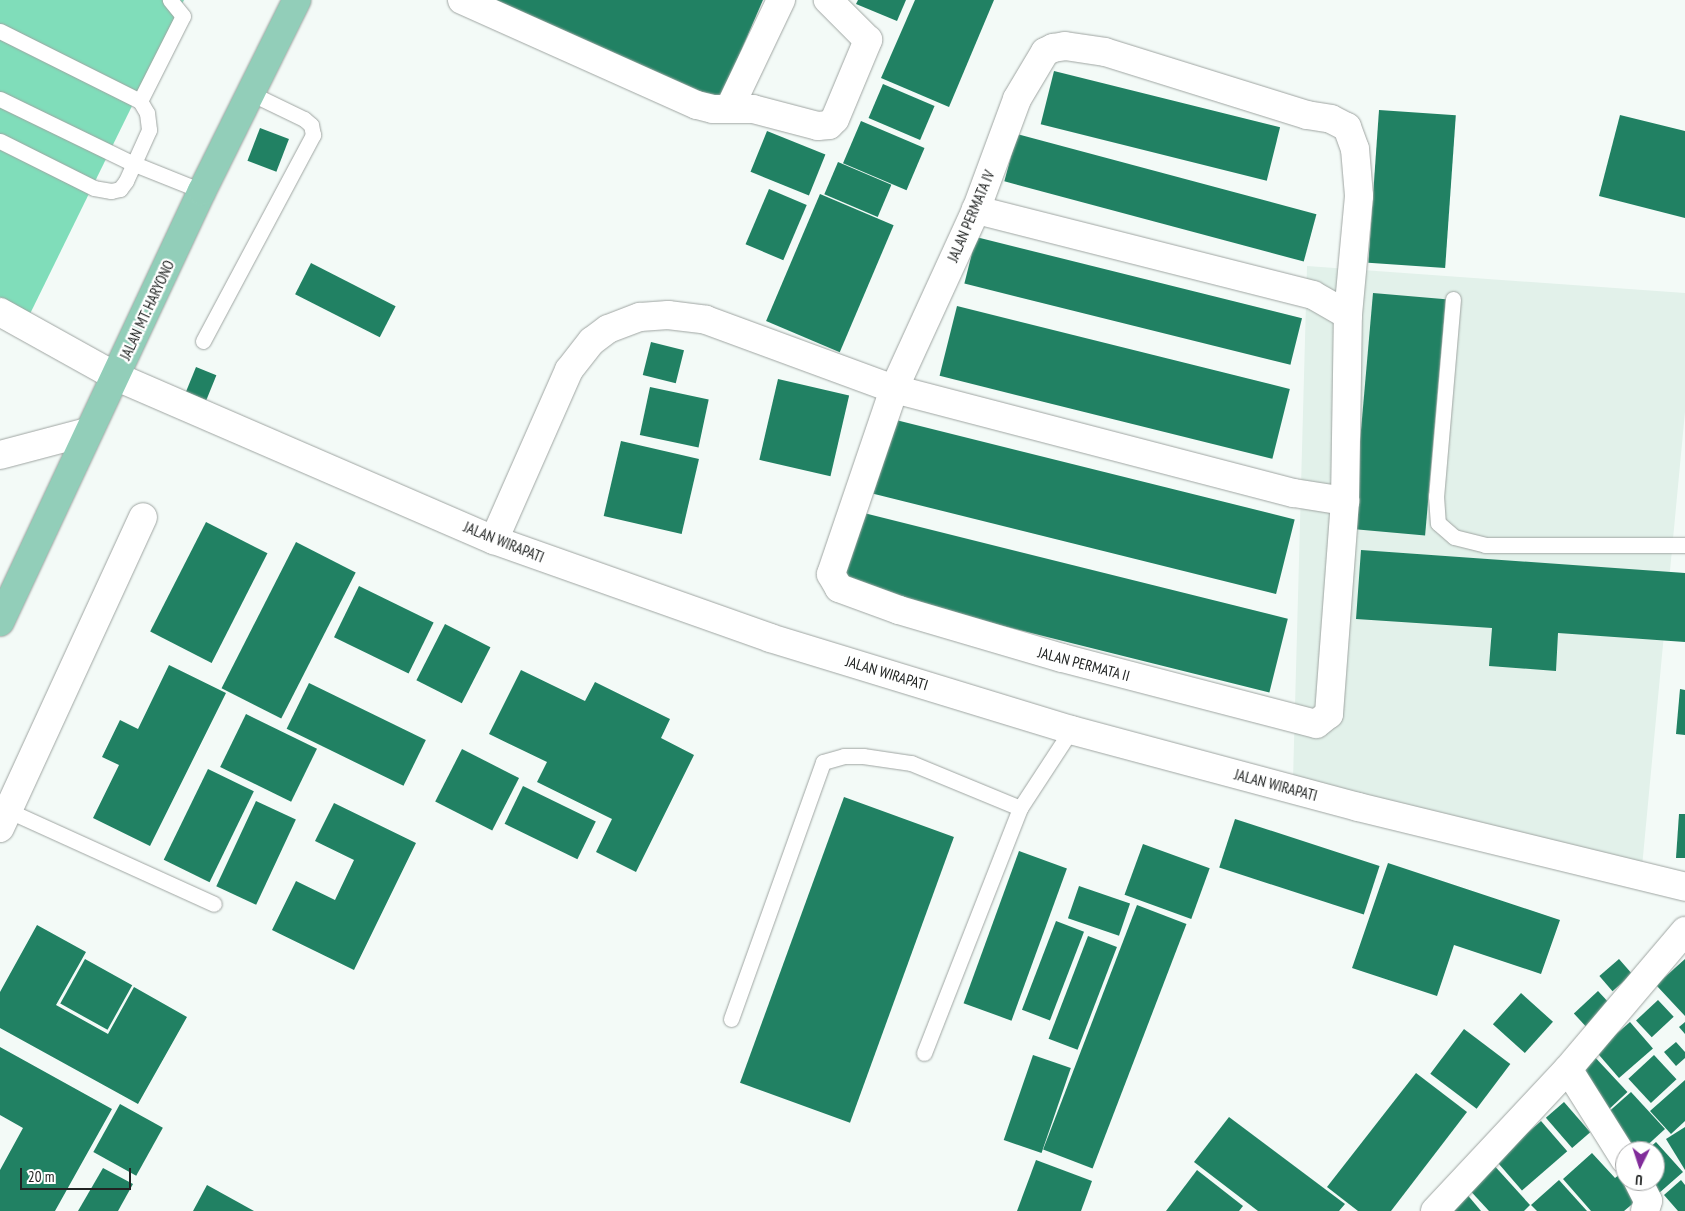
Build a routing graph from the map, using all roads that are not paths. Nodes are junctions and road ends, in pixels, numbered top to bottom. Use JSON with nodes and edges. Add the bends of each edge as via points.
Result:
{"nodes":[{"id":1,"x":170,"y":0,"type":"edge"},
{"id":2,"x":297,"y":0,"type":"edge"},
{"id":3,"x":462,"y":0,"type":"edge"},
{"id":4,"x":781,"y":0,"type":"edge"},
{"id":5,"x":828,"y":0,"type":"edge"},
{"id":6,"x":0,"y":31,"type":"edge"},
{"id":7,"x":1053,"y":48,"type":"joint"},
{"id":8,"x":252,"y":94,"type":"junction"},
{"id":9,"x":0,"y":99,"type":"edge"},
{"id":10,"x":140,"y":100,"type":"junction"},
{"id":11,"x":729,"y":109,"type":"junction"},
{"id":12,"x":0,"y":141,"type":"edge"},
{"id":13,"x":132,"y":163,"type":"junction"},
{"id":14,"x":202,"y":191,"type":"junction"},
{"id":15,"x":976,"y":210,"type":"junction"},
{"id":16,"x":1453,"y":299,"type":"dead end"},
{"id":17,"x":0,"y":312,"type":"edge"},
{"id":18,"x":1348,"y":315,"type":"junction"},
{"id":19,"x":203,"y":341,"type":"dead end"},
{"id":20,"x":117,"y":377,"type":"junction"},
{"id":21,"x":894,"y":389,"type":"junction"},
{"id":22,"x":87,"y":432,"type":"junction"},
{"id":23,"x":0,"y":455,"type":"edge"},
{"id":24,"x":1345,"y":501,"type":"junction"},
{"id":25,"x":143,"y":517,"type":"dead end"},
{"id":26,"x":494,"y":540,"type":"junction"},
{"id":27,"x":1685,"y":545,"type":"edge"},
{"id":28,"x":0,"y":622,"type":"edge"},
{"id":29,"x":1071,"y":730,"type":"junction"},
{"id":30,"x":1020,"y":808,"type":"junction"},
{"id":31,"x":4,"y":819,"type":"edge"},
{"id":32,"x":1685,"y":887,"type":"edge"},
{"id":33,"x":214,"y":904,"type":"dead end"},
{"id":34,"x":1685,"y":931,"type":"edge"},
{"id":35,"x":731,"y":1019,"type":"dead end"},
{"id":36,"x":924,"y":1052,"type":"dead end"},
{"id":37,"x":1568,"y":1069,"type":"junction"},
{"id":38,"x":1615,"y":1144,"type":"edge"},
{"id":39,"x":1643,"y":1191,"type":"edge"},
{"id":40,"x":1435,"y":1211,"type":"edge"},
{"id":41,"x":1645,"y":1211,"type":"edge"}],
"edges":[{"from":1,"to":10,"type":"lane","via":[[182,16]]},
{"from":2,"to":8,"type":"main road","name":"JALAN MT. HARYONO"},
{"from":3,"to":11,"type":"street","via":[[697,104]]},
{"from":4,"to":11,"type":"street"},
{"from":5,"to":11,"type":"street","via":[[868,40],[833,122],[818,126],[753,109]]},
{"from":6,"to":10,"type":"lane"},
{"from":7,"to":15,"type":"street","name":"JALAN PERMATA IV","via":[[1045,52],[1017,99]]},
{"from":7,"to":18,"type":"street","name":"JALAN PERMATA II","via":[[1064,46],[1105,52],[1306,115],[1331,119],[1347,127],[1355,149],[1359,196]]},
{"from":8,"to":14,"type":"main road","name":"JALAN MT. HARYONO"},
{"from":8,"to":19,"type":"lane","via":[[304,119],[311,125],[313,135]]},
{"from":9,"to":13,"type":"lane"},
{"from":10,"to":13,"type":"lane","via":[[147,113],[149,130]]},
{"from":12,"to":13,"type":"lane","via":[[94,188],[111,191],[120,189]]},
{"from":13,"to":14,"type":"lane"},
{"from":14,"to":20,"type":"main road","name":"JALAN MT. HARYONO"},
{"from":15,"to":18,"type":"street","via":[[1313,296]]},
{"from":15,"to":21,"type":"street","name":"JALAN PERMATA IV"},
{"from":16,"to":27,"type":"lane","via":[[1436,496],[1438,523],[1454,537],[1485,545]]},
{"from":17,"to":20,"type":"street","name":"JALAN WIRAPATI"},
{"from":18,"to":24,"type":"street","name":"JALAN PERMATA II"},
{"from":20,"to":22,"type":"main road","name":"JALAN MT. HARYONO"},
{"from":20,"to":26,"type":"street","name":"JALAN WIRAPATI"},
{"from":21,"to":24,"type":"street","via":[[1294,493]]},
{"from":21,"to":24,"type":"street","name":"JALAN PERMATA II","via":[[832,567],[832,582],[839,588],[1062,658],[1306,724],[1316,724],[1328,714]]},
{"from":21,"to":26,"type":"street","via":[[706,320],[668,315],[640,316],[624,322],[592,341],[569,370]]},
{"from":22,"to":23,"type":"street"},
{"from":22,"to":28,"type":"main road","name":"JALAN MT. HARYONO"},
{"from":25,"to":31,"type":"street"},
{"from":26,"to":29,"type":"street","name":"JALAN WIRAPATI","via":[[770,638]]},
{"from":29,"to":30,"type":"lane"},
{"from":29,"to":32,"type":"street","name":"JALAN WIRAPATI","via":[[1358,807]]},
{"from":30,"to":35,"type":"lane","via":[[911,763],[863,756],[844,756],[823,762]]},
{"from":30,"to":36,"type":"lane"},
{"from":31,"to":33,"type":"lane"},
{"from":34,"to":37,"type":"street"},
{"from":37,"to":38,"type":"street"},
{"from":37,"to":40,"type":"street"},
{"from":39,"to":41,"type":"street","via":[[1648,1201]]}]}
